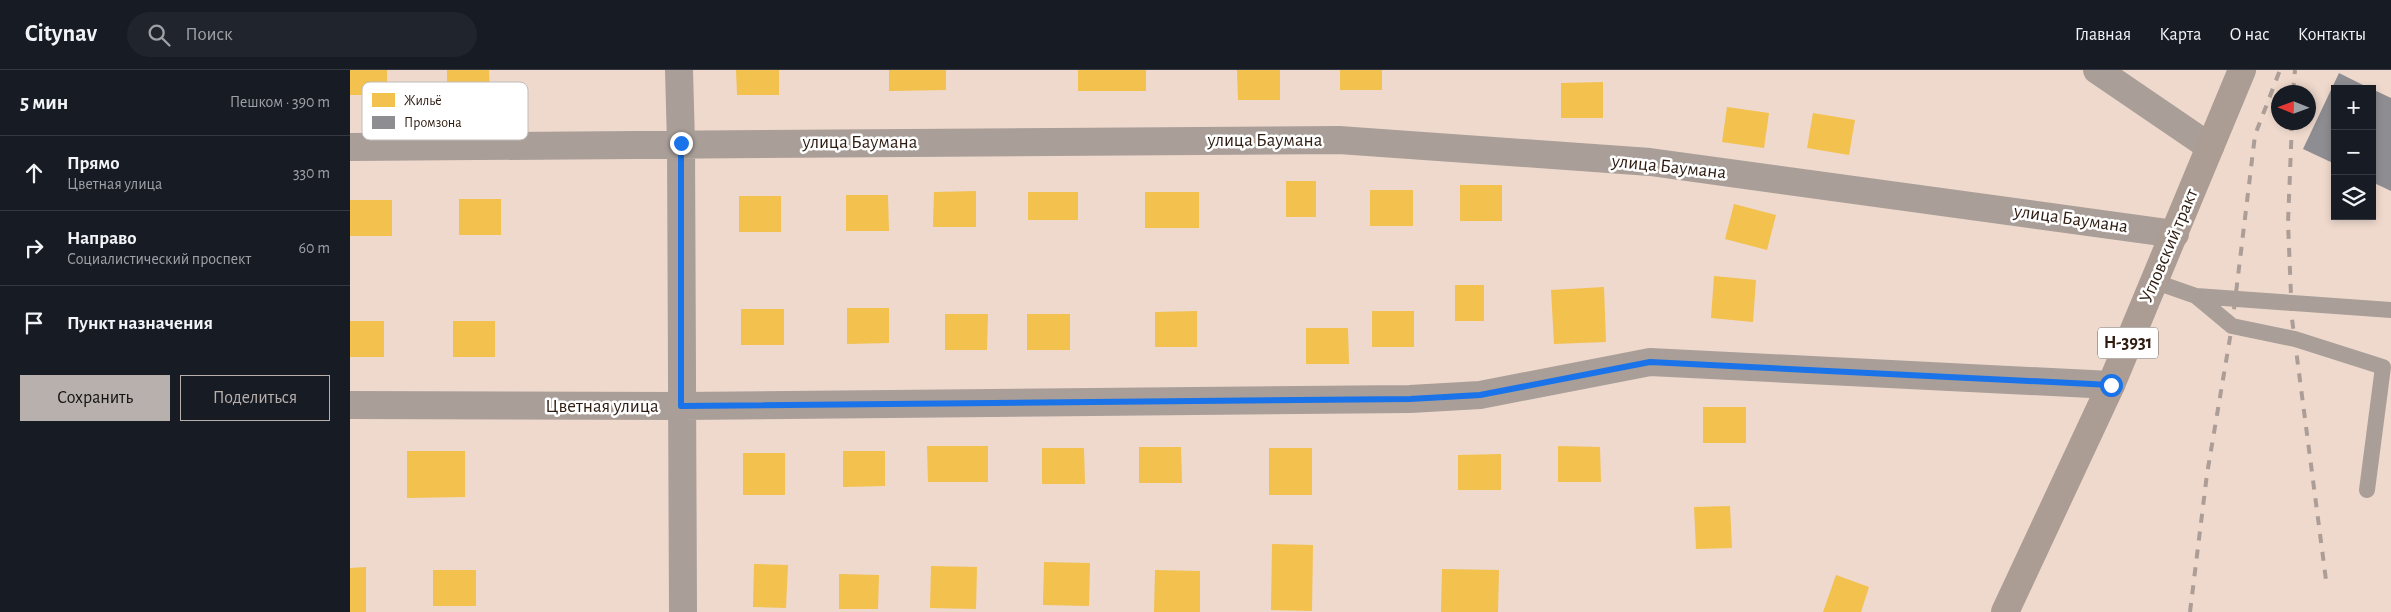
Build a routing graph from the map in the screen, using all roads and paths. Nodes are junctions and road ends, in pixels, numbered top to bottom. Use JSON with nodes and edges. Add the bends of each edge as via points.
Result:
{"nodes":[{"id":1,"x":678,"y":70,"type":"edge"},
{"id":2,"x":2097,"y":70,"type":"edge"},
{"id":3,"x":2242,"y":70,"type":"edge"},
{"id":4,"x":681,"y":143,"type":"junction"},
{"id":5,"x":350,"y":147,"type":"edge"},
{"id":6,"x":2210,"y":147,"type":"junction"},
{"id":7,"x":2175,"y":234,"type":"junction"},
{"id":8,"x":2154,"y":281,"type":"junction"},
{"id":9,"x":2196,"y":296,"type":"junction"},
{"id":10,"x":2391,"y":310,"type":"edge"},
{"id":11,"x":2111,"y":385,"type":"junction"},
{"id":12,"x":350,"y":405,"type":"edge"},
{"id":13,"x":681,"y":406,"type":"junction"},
{"id":14,"x":2367,"y":490,"type":"dead end"},
{"id":15,"x":683,"y":612,"type":"edge"},
{"id":16,"x":2005,"y":612,"type":"edge"}],
"edges":[{"from":1,"to":4,"type":"street"},
{"from":2,"to":6,"type":"street"},
{"from":3,"to":6,"type":"highway","name":"Угловский тракт","number":"Н-3931"},
{"from":4,"to":5,"type":"street","name":"улица Баумана"},
{"from":4,"to":7,"type":"street","name":"улица Баумана","via":[[1339,140],[1650,162]]},
{"from":4,"to":13,"type":"street"},
{"from":6,"to":7,"type":"highway","name":"Угловский тракт","number":"Н-3931"},
{"from":7,"to":8,"type":"highway","name":"Угловский тракт","number":"Н-3931"},
{"from":8,"to":9,"type":"lane"},
{"from":8,"to":11,"type":"highway","name":"Угловский тракт","number":"Н-3931"},
{"from":9,"to":10,"type":"lane"},
{"from":9,"to":14,"type":"lane","via":[[2232,326],[2295,339],[2383,367]]},
{"from":11,"to":13,"type":"street","name":"Цветная улица","via":[[1650,362],[1480,395],[1410,399]]},
{"from":11,"to":16,"type":"highway","name":"Угловский тракт","number":"Н-3931"},
{"from":12,"to":13,"type":"street","name":"Цветная улица"},
{"from":13,"to":15,"type":"street"}]}
